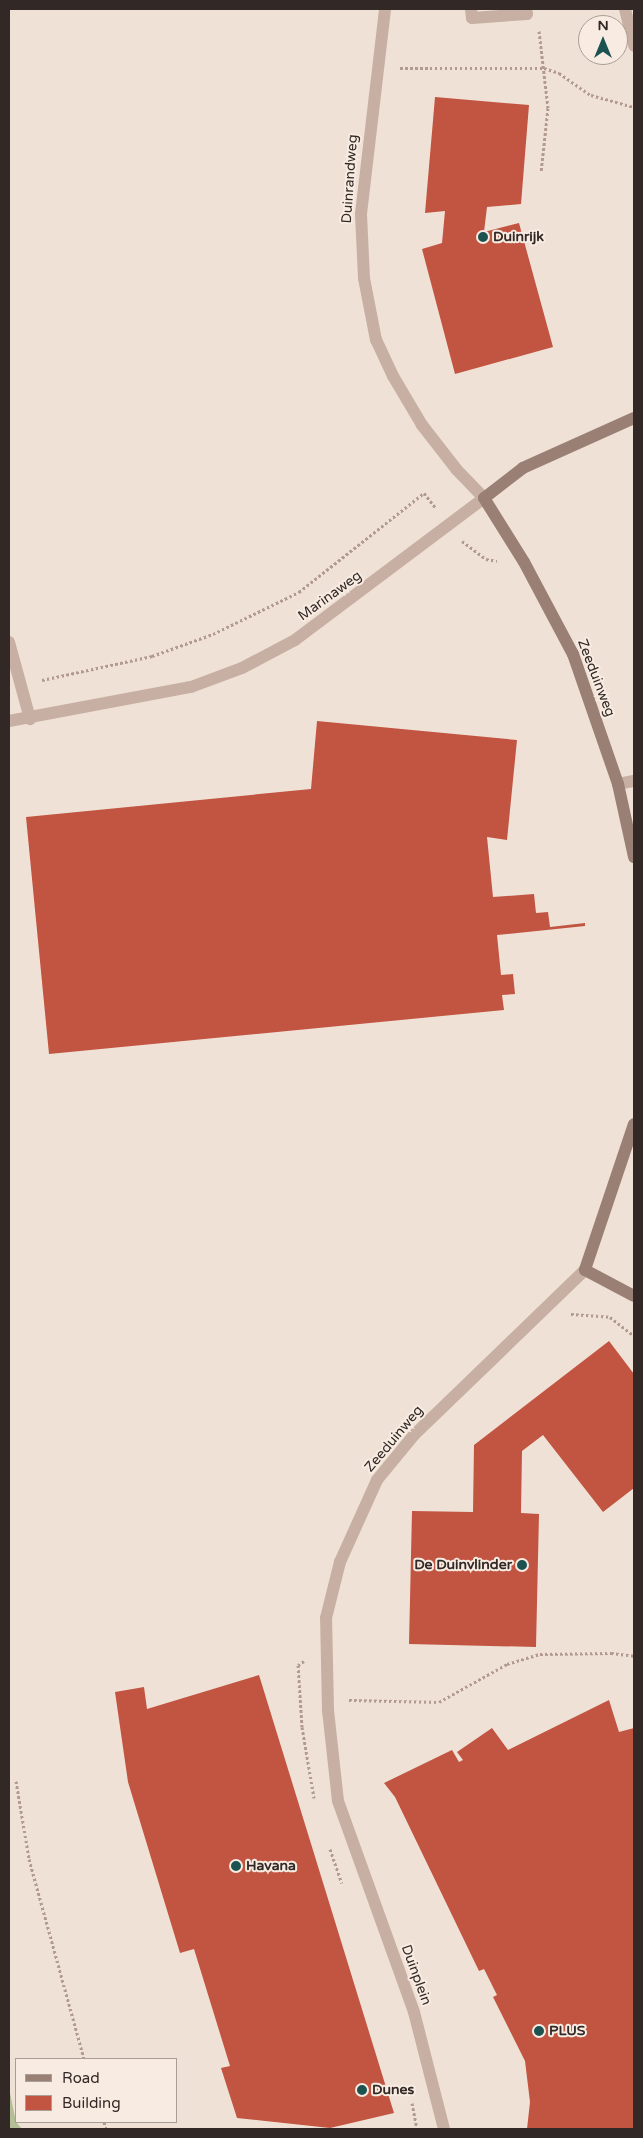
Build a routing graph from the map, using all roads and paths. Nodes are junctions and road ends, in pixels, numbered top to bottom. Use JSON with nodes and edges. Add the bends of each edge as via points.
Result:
{"nodes":[{"id":1,"x":385,"y":9,"type":"edge"},
{"id":2,"x":471,"y":9,"type":"edge"},
{"id":3,"x":625,"y":9,"type":"edge"},
{"id":4,"x":527,"y":11,"type":"edge"},
{"id":5,"x":634,"y":46,"type":"edge"},
{"id":6,"x":380,"y":68,"type":"junction"},
{"id":7,"x":544,"y":68,"type":"junction"},
{"id":8,"x":634,"y":107,"type":"edge"},
{"id":9,"x":541,"y":172,"type":"dead end"},
{"id":10,"x":634,"y":418,"type":"edge"},
{"id":11,"x":484,"y":498,"type":"junction"},
{"id":12,"x":448,"y":526,"type":"junction"},
{"id":13,"x":524,"y":562,"type":"junction"},
{"id":14,"x":9,"y":642,"type":"edge"},
{"id":15,"x":22,"y":683,"type":"junction"},
{"id":16,"x":30,"y":719,"type":"junction"},
{"id":17,"x":9,"y":721,"type":"edge"},
{"id":18,"x":634,"y":780,"type":"edge"},
{"id":19,"x":618,"y":784,"type":"junction"},
{"id":20,"x":634,"y":857,"type":"edge"},
{"id":21,"x":634,"y":1124,"type":"edge"},
{"id":22,"x":585,"y":1270,"type":"junction"},
{"id":23,"x":634,"y":1296,"type":"edge"},
{"id":24,"x":549,"y":1308,"type":"junction"},
{"id":25,"x":634,"y":1336,"type":"edge"},
{"id":26,"x":634,"y":1656,"type":"edge"},
{"id":27,"x":328,"y":1698,"type":"junction"},
{"id":28,"x":16,"y":1781,"type":"dead end"},
{"id":29,"x":349,"y":1834,"type":"joint"},
{"id":30,"x":84,"y":2058,"type":"edge"},
{"id":31,"x":444,"y":2129,"type":"edge"}],
"edges":[{"from":1,"to":6,"type":"street","name":"Duinrandweg"},
{"from":2,"to":4,"type":"street","via":[[472,18]]},
{"from":3,"to":5,"type":"street"},
{"from":4,"to":7,"type":"path","via":[[538,29]]},
{"from":6,"to":7,"type":"path"},
{"from":6,"to":11,"type":"street","name":"Duinrandweg","via":[[360,214],[364,278],[376,340],[422,425],[456,470]]},
{"from":7,"to":8,"type":"path","via":[[591,95]]},
{"from":7,"to":9,"type":"path","via":[[548,108]]},
{"from":10,"to":11,"type":"street","name":"Marinaweg","via":[[523,468]]},
{"from":11,"to":12,"type":"street","name":"Marinaweg"},
{"from":11,"to":13,"type":"street","name":"Zeeduinweg"},
{"from":12,"to":13,"type":"path","via":[[486,559]]},
{"from":12,"to":15,"type":"path","name":"Marinaweg","via":[[424,493],[299,592],[213,634],[152,656],[95,671]]},
{"from":12,"to":16,"type":"street","name":"Marinaweg","via":[[295,640],[242,668],[191,687]]},
{"from":13,"to":19,"type":"street","name":"Zeeduinweg","via":[[573,654]]},
{"from":14,"to":15,"type":"street"},
{"from":15,"to":16,"type":"street"},
{"from":16,"to":17,"type":"street","name":"Marinaweg"},
{"from":18,"to":19,"type":"street"},
{"from":19,"to":20,"type":"street","name":"Zeeduinweg"},
{"from":21,"to":22,"type":"street","name":"Zeeduinweg"},
{"from":22,"to":23,"type":"street"},
{"from":22,"to":24,"type":"street","name":"Zeeduinweg"},
{"from":24,"to":25,"type":"path","via":[[562,1313],[610,1317]]},
{"from":24,"to":27,"type":"street","name":"Zeeduinweg","via":[[414,1435],[377,1480],[340,1562],[326,1618]]},
{"from":26,"to":27,"type":"path","via":[[540,1654],[507,1664],[439,1702]]},
{"from":27,"to":29,"type":"street","name":"Zeeduinweg","via":[[338,1801]]},
{"from":28,"to":30,"type":"path","via":[[29,1859]]},
{"from":29,"to":31,"type":"street","name":"Duinplein","via":[[414,2012]]}]}
